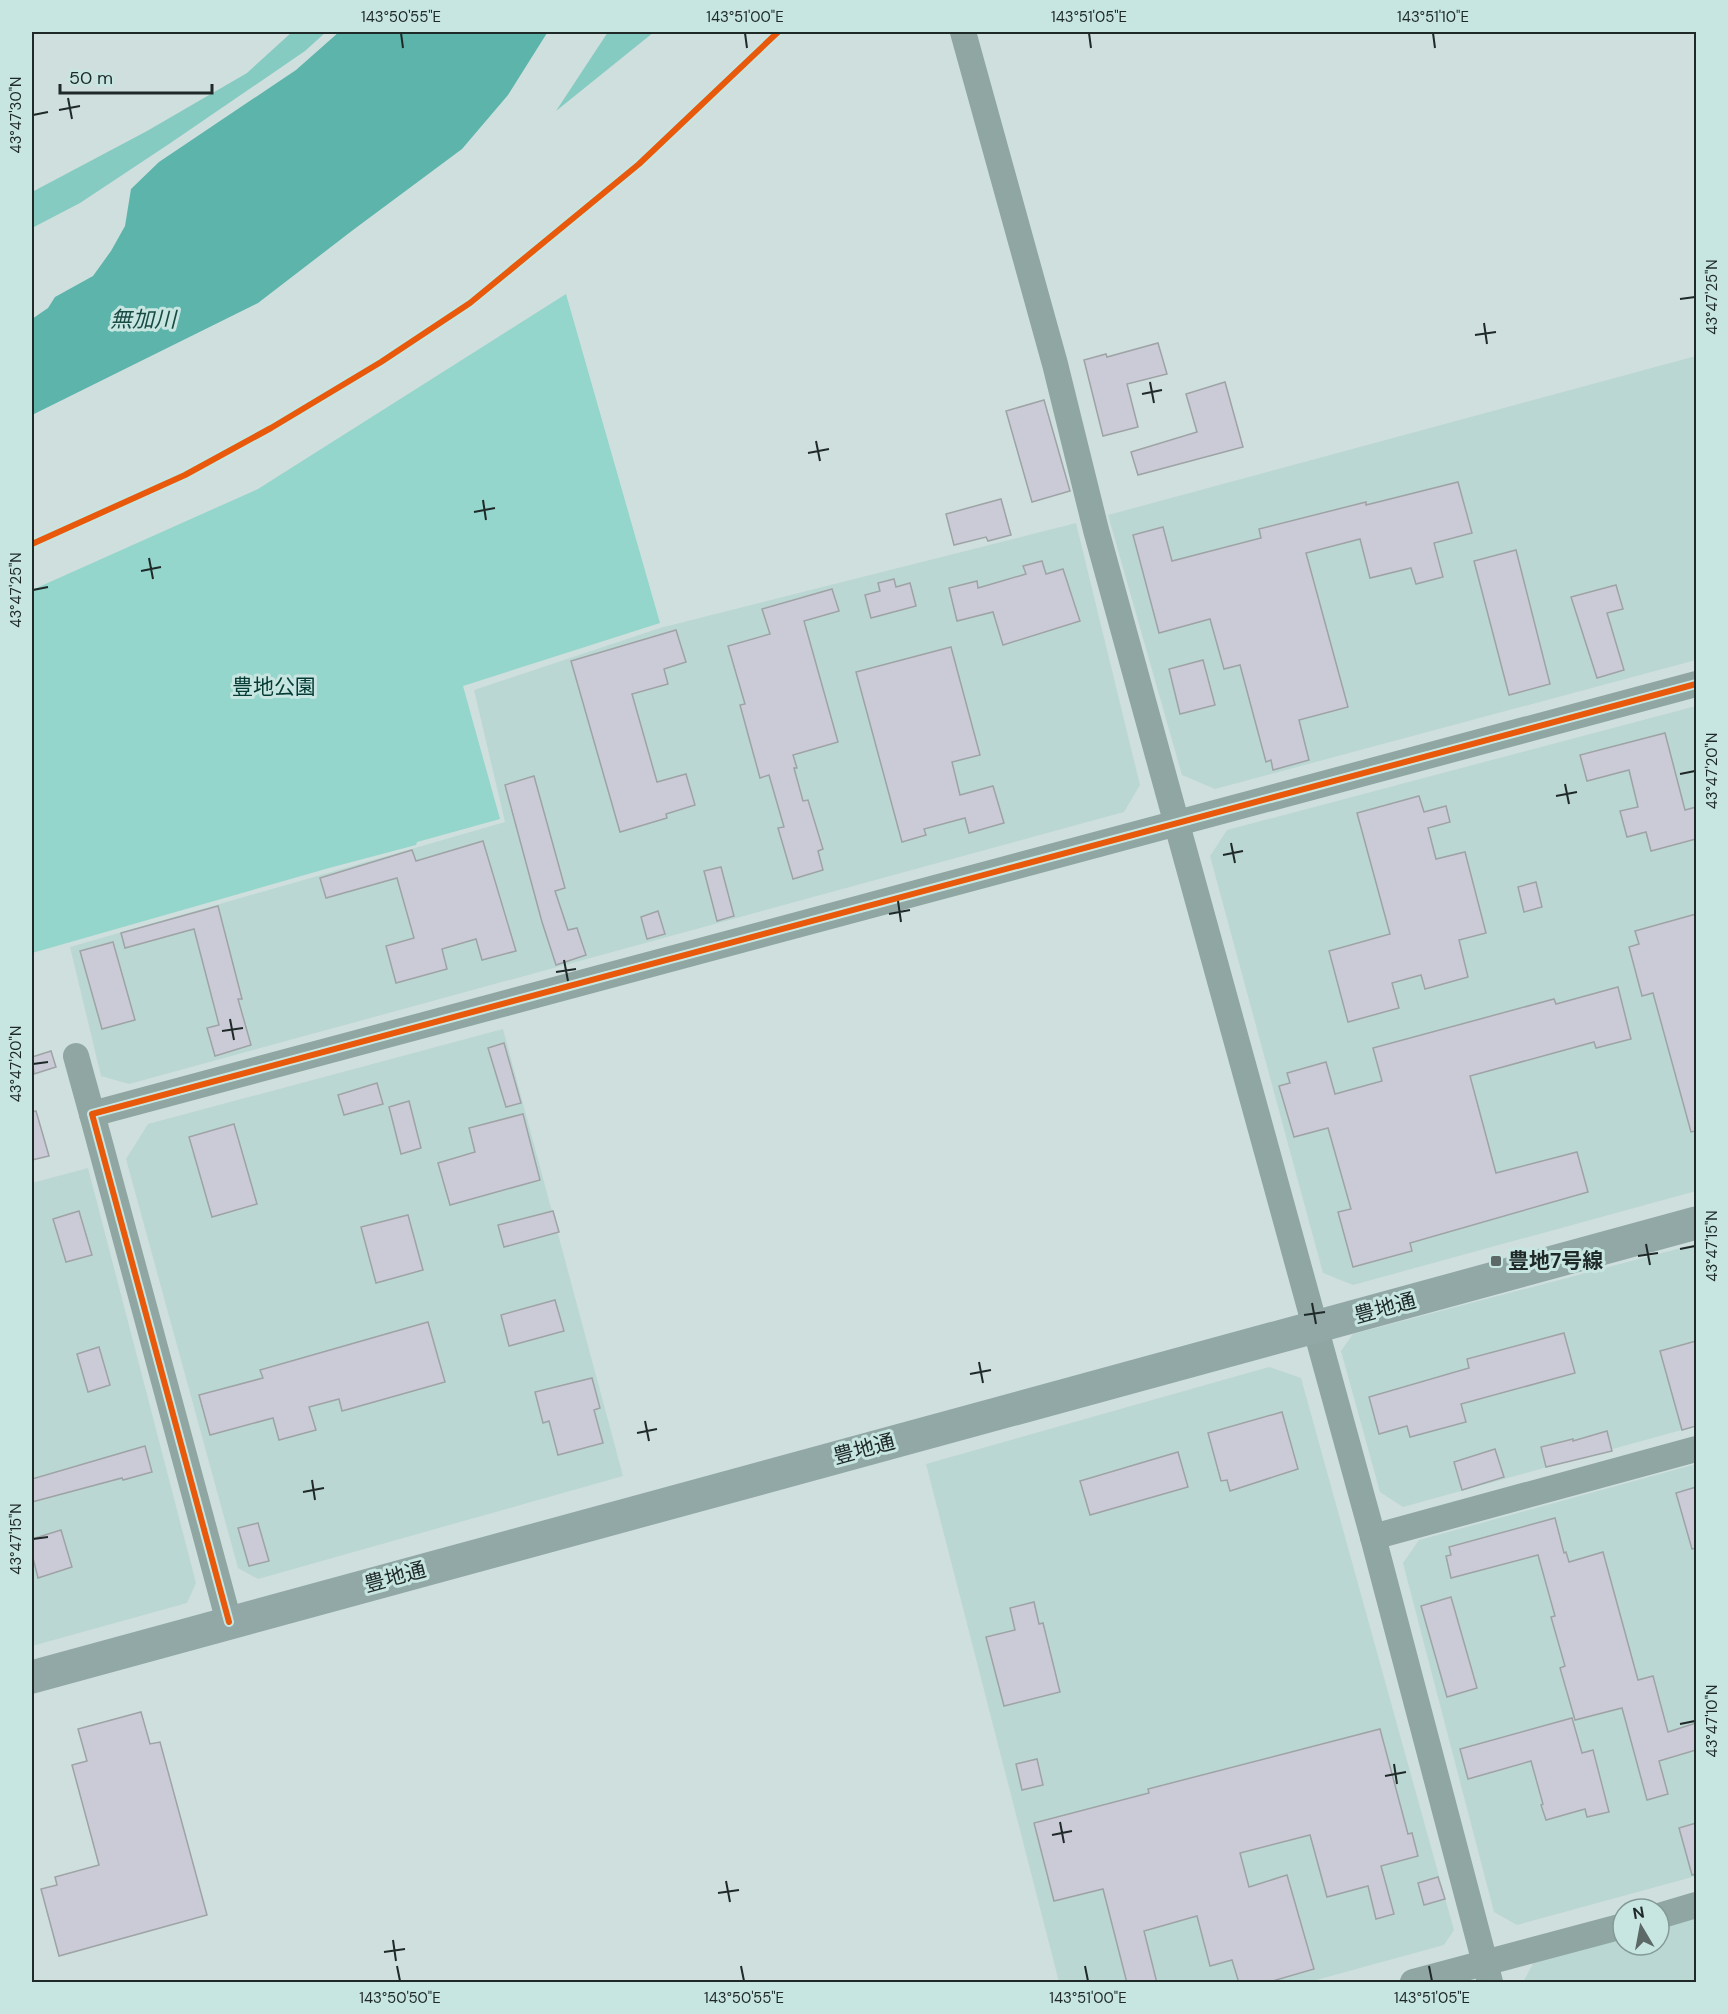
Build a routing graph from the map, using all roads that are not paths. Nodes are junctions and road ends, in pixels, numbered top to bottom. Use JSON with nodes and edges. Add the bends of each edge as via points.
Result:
{"nodes":[{"id":1,"x":963,"y":32,"type":"edge"},
{"id":2,"x":1696,"y":684,"type":"edge"},
{"id":3,"x":1176,"y":825,"type":"junction"},
{"id":4,"x":76,"y":1056,"type":"dead end"},
{"id":5,"x":92,"y":1114,"type":"junction"},
{"id":6,"x":1696,"y":1223,"type":"edge"},
{"id":7,"x":1315,"y":1327,"type":"junction"},
{"id":8,"x":1696,"y":1449,"type":"edge"},
{"id":9,"x":1373,"y":1537,"type":"junction"},
{"id":10,"x":229,"y":1622,"type":"junction"},
{"id":11,"x":32,"y":1677,"type":"edge"},
{"id":12,"x":1696,"y":1905,"type":"edge"},
{"id":13,"x":1671,"y":1912,"type":"edge"},
{"id":14,"x":1611,"y":1930,"type":"edge"},
{"id":15,"x":1488,"y":1973,"type":"edge"},
{"id":16,"x":1413,"y":1983,"type":"edge"}],
"edges":[{"from":1,"to":3,"type":"street"},
{"from":2,"to":3,"type":"street"},
{"from":3,"to":5,"type":"street"},
{"from":3,"to":7,"type":"street"},
{"from":4,"to":5,"type":"street"},
{"from":5,"to":10,"type":"street"},
{"from":6,"to":7,"type":"main road","name":"豊地通"},
{"from":7,"to":9,"type":"street"},
{"from":7,"to":10,"type":"main road","name":"豊地通"},
{"from":8,"to":9,"type":"street"},
{"from":9,"to":15,"type":"street"},
{"from":10,"to":11,"type":"main road","name":"豊地通"},
{"from":12,"to":13,"type":"street"},
{"from":14,"to":15,"type":"street"},
{"from":15,"to":16,"type":"street"}]}
